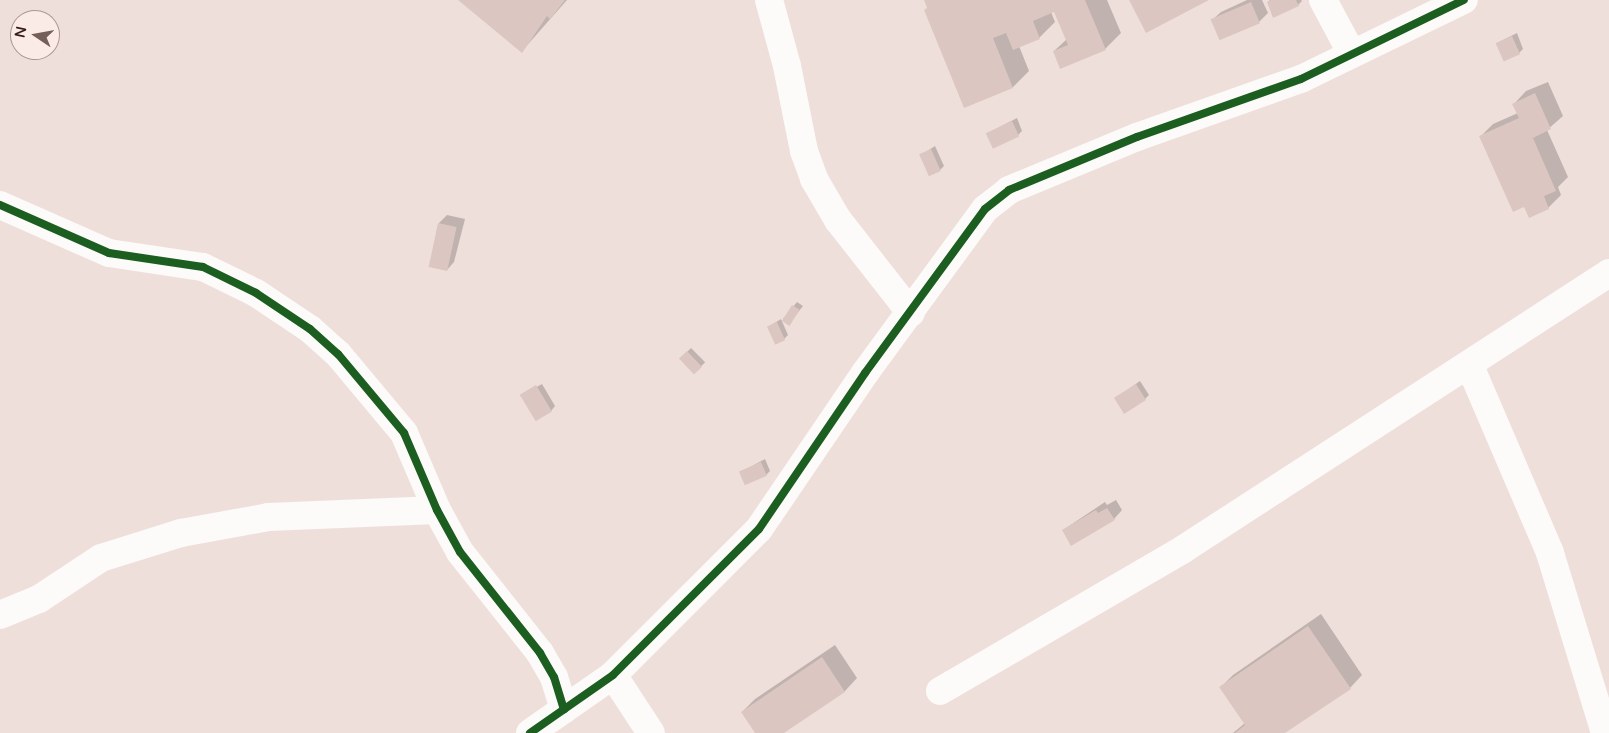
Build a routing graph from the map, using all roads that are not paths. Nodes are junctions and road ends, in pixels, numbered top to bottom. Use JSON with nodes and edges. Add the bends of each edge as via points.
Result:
{"nodes":[{"id":1,"x":769,"y":0,"type":"edge"},
{"id":2,"x":1323,"y":0,"type":"edge"},
{"id":3,"x":1464,"y":0,"type":"edge"},
{"id":4,"x":1352,"y":54,"type":"junction"},
{"id":5,"x":0,"y":205,"type":"edge"},
{"id":6,"x":1609,"y":273,"type":"edge"},
{"id":7,"x":911,"y":313,"type":"junction"},
{"id":8,"x":1470,"y":366,"type":"junction"},
{"id":9,"x":437,"y":510,"type":"junction"},
{"id":10,"x":0,"y":615,"type":"edge"},
{"id":11,"x":612,"y":675,"type":"junction"},
{"id":12,"x":940,"y":691,"type":"dead end"},
{"id":13,"x":564,"y":709,"type":"junction"},
{"id":14,"x":530,"y":733,"type":"edge"},
{"id":15,"x":651,"y":733,"type":"edge"},
{"id":16,"x":1604,"y":733,"type":"edge"}],
"edges":[{"from":1,"to":7,"type":"street","via":[[787,66],[804,150],[814,179],[838,220]]},
{"from":2,"to":4,"type":"street"},
{"from":3,"to":4,"type":"street"},
{"from":4,"to":7,"type":"street","via":[[1301,79],[1137,137],[1008,190],[985,209]]},
{"from":5,"to":9,"type":"street","via":[[109,252],[203,267],[256,293],[310,329],[338,354],[404,433]]},
{"from":6,"to":8,"type":"street"},
{"from":7,"to":11,"type":"street","via":[[759,529]]},
{"from":8,"to":12,"type":"street","via":[[1182,550]]},
{"from":8,"to":16,"type":"street","via":[[1550,553]]},
{"from":9,"to":10,"type":"street","via":[[269,517],[181,533],[101,558],[39,599]]},
{"from":9,"to":13,"type":"street","via":[[460,552],[540,653],[554,677]]},
{"from":11,"to":13,"type":"street"},
{"from":11,"to":15,"type":"street"},
{"from":13,"to":14,"type":"street"}]}
